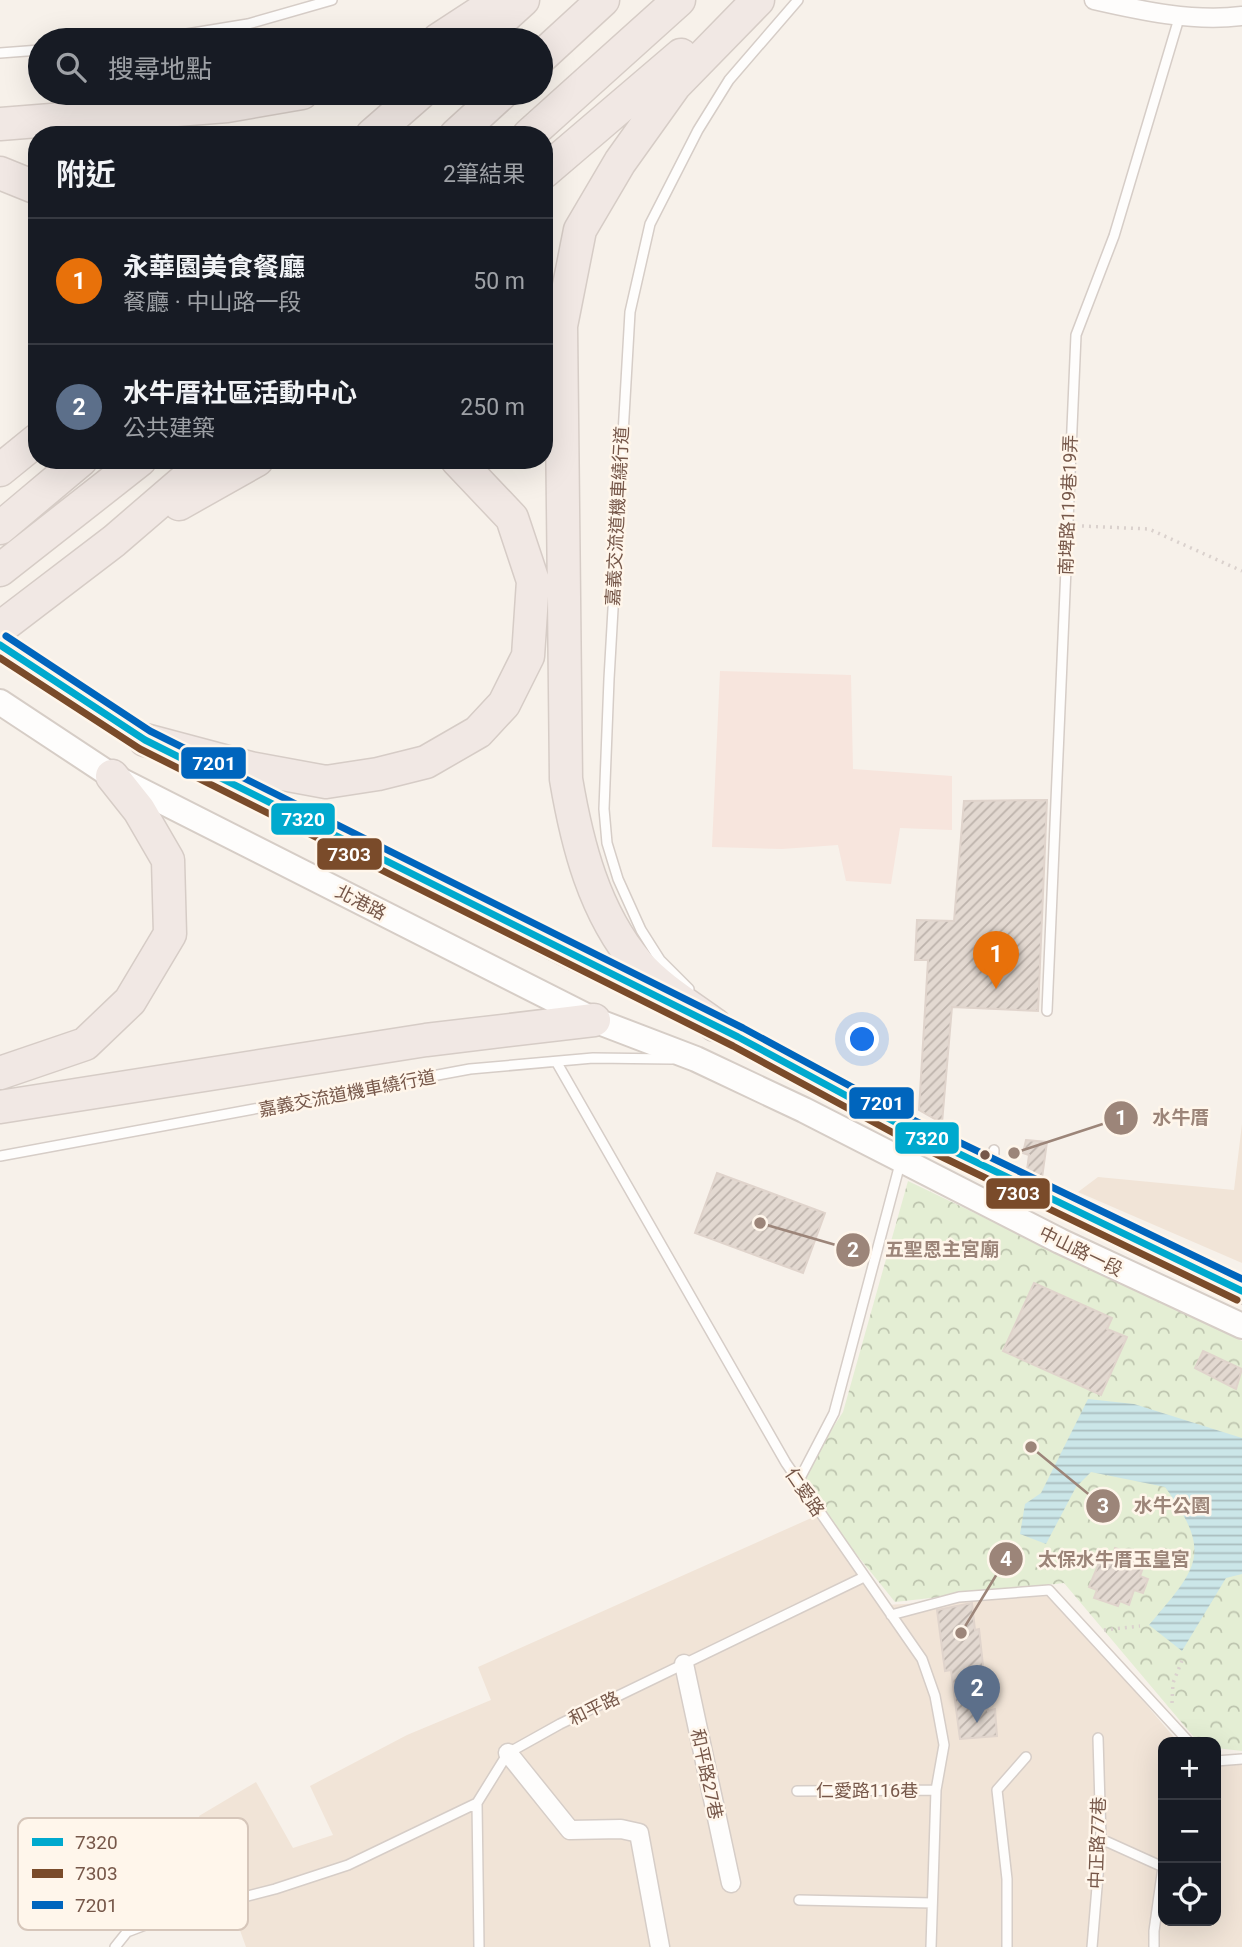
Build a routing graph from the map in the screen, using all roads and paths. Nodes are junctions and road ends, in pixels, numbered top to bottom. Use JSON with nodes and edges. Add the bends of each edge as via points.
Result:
{"nodes":[{"id":1,"x":332,"y":0,"type":"edge"},
{"id":2,"x":499,"y":0,"type":"edge"},
{"id":3,"x":523,"y":0,"type":"edge"},
{"id":4,"x":603,"y":0,"type":"edge"},
{"id":5,"x":679,"y":0,"type":"edge"},
{"id":6,"x":745,"y":0,"type":"edge"},
{"id":7,"x":758,"y":0,"type":"edge"},
{"id":8,"x":799,"y":0,"type":"edge"},
{"id":9,"x":1094,"y":0,"type":"edge"},
{"id":10,"x":1180,"y":15,"type":"junction"},
{"id":11,"x":1242,"y":16,"type":"edge"},
{"id":12,"x":224,"y":28,"type":"edge"},
{"id":13,"x":456,"y":28,"type":"edge"},
{"id":14,"x":492,"y":28,"type":"edge"},
{"id":15,"x":553,"y":46,"type":"edge"},
{"id":16,"x":28,"y":51,"type":"edge"},
{"id":17,"x":0,"y":53,"type":"edge"},
{"id":18,"x":233,"y":105,"type":"edge"},
{"id":19,"x":406,"y":105,"type":"edge"},
{"id":20,"x":489,"y":105,"type":"edge"},
{"id":21,"x":0,"y":124,"type":"edge"},
{"id":22,"x":382,"y":126,"type":"edge"},
{"id":23,"x":466,"y":126,"type":"edge"},
{"id":24,"x":539,"y":126,"type":"edge"},
{"id":25,"x":553,"y":164,"type":"edge"},
{"id":26,"x":0,"y":173,"type":"edge"},
{"id":27,"x":28,"y":184,"type":"edge"},
{"id":28,"x":70,"y":469,"type":"edge"},
{"id":29,"x":128,"y":469,"type":"edge"},
{"id":30,"x":198,"y":469,"type":"edge"},
{"id":31,"x":241,"y":469,"type":"edge"},
{"id":32,"x":466,"y":469,"type":"edge"},
{"id":33,"x":1067,"y":525,"type":"junction"},
{"id":34,"x":0,"y":528,"type":"edge"},
{"id":35,"x":114,"y":541,"type":"junction"},
{"id":36,"x":0,"y":570,"type":"edge"},
{"id":37,"x":1242,"y":571,"type":"edge"},
{"id":38,"x":1,"y":633,"type":"edge"},
{"id":39,"x":0,"y":702,"type":"edge"},
{"id":40,"x":145,"y":740,"type":"junction"},
{"id":41,"x":112,"y":776,"type":"junction"},
{"id":42,"x":1047,"y":1011,"type":"dead end"},
{"id":43,"x":594,"y":1020,"type":"junction"},
{"id":44,"x":726,"y":1031,"type":"junction"},
{"id":45,"x":696,"y":1059,"type":"junction"},
{"id":46,"x":557,"y":1063,"type":"junction"},
{"id":47,"x":0,"y":1073,"type":"edge"},
{"id":48,"x":0,"y":1107,"type":"edge"},
{"id":49,"x":906,"y":1128,"type":"junction"},
{"id":50,"x":0,"y":1156,"type":"edge"},
{"id":51,"x":901,"y":1160,"type":"junction"},
{"id":52,"x":1242,"y":1292,"type":"edge"},
{"id":53,"x":1242,"y":1326,"type":"edge"},
{"id":54,"x":799,"y":1482,"type":"junction"},
{"id":55,"x":864,"y":1577,"type":"junction"},
{"id":56,"x":891,"y":1615,"type":"junction"},
{"id":57,"x":1140,"y":1626,"type":"dead end"},
{"id":58,"x":1088,"y":1633,"type":"junction"},
{"id":59,"x":1182,"y":1658,"type":"dead end"},
{"id":60,"x":684,"y":1664,"type":"junction"},
{"id":61,"x":1172,"y":1724,"type":"junction"},
{"id":62,"x":1184,"y":1737,"type":"edge"},
{"id":63,"x":1098,"y":1738,"type":"dead end"},
{"id":64,"x":508,"y":1753,"type":"junction"},
{"id":65,"x":1026,"y":1757,"type":"dead end"},
{"id":66,"x":1242,"y":1759,"type":"edge"},
{"id":67,"x":1221,"y":1761,"type":"edge"},
{"id":68,"x":936,"y":1790,"type":"junction"},
{"id":69,"x":797,"y":1791,"type":"dead end"},
{"id":70,"x":477,"y":1803,"type":"junction"},
{"id":71,"x":1101,"y":1839,"type":"junction"},
{"id":72,"x":731,"y":1883,"type":"dead end"},
{"id":73,"x":248,"y":1896,"type":"edge"},
{"id":74,"x":799,"y":1900,"type":"dead end"},
{"id":75,"x":932,"y":1903,"type":"junction"},
{"id":76,"x":132,"y":1930,"type":"edge"},
{"id":77,"x":115,"y":1947,"type":"edge"},
{"id":78,"x":479,"y":1947,"type":"edge"},
{"id":79,"x":660,"y":1947,"type":"edge"},
{"id":80,"x":931,"y":1947,"type":"edge"},
{"id":81,"x":1007,"y":1947,"type":"edge"},
{"id":82,"x":1092,"y":1947,"type":"edge"},
{"id":83,"x":1154,"y":1947,"type":"edge"}],
"edges":[{"from":1,"to":12,"type":"lane"},
{"from":2,"to":13,"type":"highway"},
{"from":3,"to":14,"type":"highway"},
{"from":4,"to":15,"type":"highway"},
{"from":5,"to":24,"type":"highway"},
{"from":6,"to":25,"type":"highway"},
{"from":7,"to":44,"type":"highway","via":[[675,85],[620,162],[580,230],[561,326],[566,779],[575,828],[599,903],[638,964]]},
{"from":8,"to":44,"type":"lane","name":"嘉義交流道機車繞行道","via":[[729,80],[698,130],[650,224],[630,312],[608,692],[607,843],[640,930],[660,960]]},
{"from":9,"to":10,"type":"street"},
{"from":10,"to":11,"type":"street"},
{"from":10,"to":33,"type":"lane","name":"南埤路119巷19弄","via":[[1114,236],[1076,335]]},
{"from":16,"to":17,"type":"lane"},
{"from":18,"to":21,"type":"highway"},
{"from":19,"to":22,"type":"highway"},
{"from":20,"to":23,"type":"highway"},
{"from":26,"to":27,"type":"highway"},
{"from":28,"to":34,"type":"highway"},
{"from":29,"to":36,"type":"highway"},
{"from":30,"to":35,"type":"highway"},
{"from":31,"to":35,"type":"highway"},
{"from":32,"to":40,"type":"highway","via":[[512,518],[533,581],[528,656],[504,704],[478,732],[426,762],[326,782],[250,768]]},
{"from":33,"to":37,"type":"path","via":[[1149,529]]},
{"from":33,"to":42,"type":"lane","name":"南埤路119巷19弄"},
{"from":35,"to":38,"type":"highway"},
{"from":38,"to":40,"type":"main road"},
{"from":39,"to":41,"type":"main road","name":"北港路"},
{"from":40,"to":44,"type":"main road"},
{"from":41,"to":43,"type":"main road","name":"北港路"},
{"from":41,"to":47,"type":"highway","via":[[139,810],[168,860],[170,934],[130,1001],[85,1044]]},
{"from":43,"to":45,"type":"main road","name":"北港路"},
{"from":43,"to":48,"type":"highway","via":[[426,1040]]},
{"from":44,"to":49,"type":"main road","name":"中山路一段"},
{"from":45,"to":46,"type":"lane","name":"嘉義交流道機車繞行道","via":[[593,1058]]},
{"from":45,"to":51,"type":"main road","name":"中山路一段"},
{"from":46,"to":50,"type":"lane","name":"嘉義交流道機車繞行道","via":[[470,1069]]},
{"from":46,"to":54,"type":"lane","name":"仁愛路"},
{"from":49,"to":51,"type":"lane"},
{"from":49,"to":52,"type":"main road","name":"中山路一段","via":[[993,1160]]},
{"from":51,"to":53,"type":"main road","name":"中山路一段"},
{"from":51,"to":54,"type":"lane","via":[[834,1413]]},
{"from":54,"to":55,"type":"lane","name":"仁愛路"},
{"from":55,"to":56,"type":"lane","name":"仁愛路"},
{"from":55,"to":60,"type":"lane","name":"和平路"},
{"from":56,"to":58,"type":"lane","via":[[959,1597],[1049,1590]]},
{"from":56,"to":68,"type":"lane","name":"仁愛路","via":[[922,1659],[935,1696],[944,1745]]},
{"from":57,"to":58,"type":"path"},
{"from":58,"to":61,"type":"lane"},
{"from":59,"to":61,"type":"path","via":[[1173,1683]]},
{"from":60,"to":64,"type":"lane","name":"和平路"},
{"from":60,"to":72,"type":"street","name":"和平路27巷"},
{"from":61,"to":62,"type":"lane"},
{"from":63,"to":71,"type":"lane","name":"中正路77巷"},
{"from":64,"to":70,"type":"lane"},
{"from":64,"to":79,"type":"street","via":[[570,1830],[639,1833]]},
{"from":65,"to":81,"type":"lane","via":[[997,1790],[1007,1879]]},
{"from":66,"to":67,"type":"lane"},
{"from":68,"to":69,"type":"lane","name":"仁愛路116巷"},
{"from":68,"to":75,"type":"lane","name":"仁愛路"},
{"from":70,"to":73,"type":"lane","via":[[348,1865]]},
{"from":70,"to":78,"type":"lane"},
{"from":71,"to":82,"type":"lane","name":"中正路77巷"},
{"from":71,"to":83,"type":"lane","via":[[1163,1867]]},
{"from":74,"to":75,"type":"lane"},
{"from":75,"to":80,"type":"lane","name":"仁愛路"},
{"from":76,"to":77,"type":"lane"}]}
